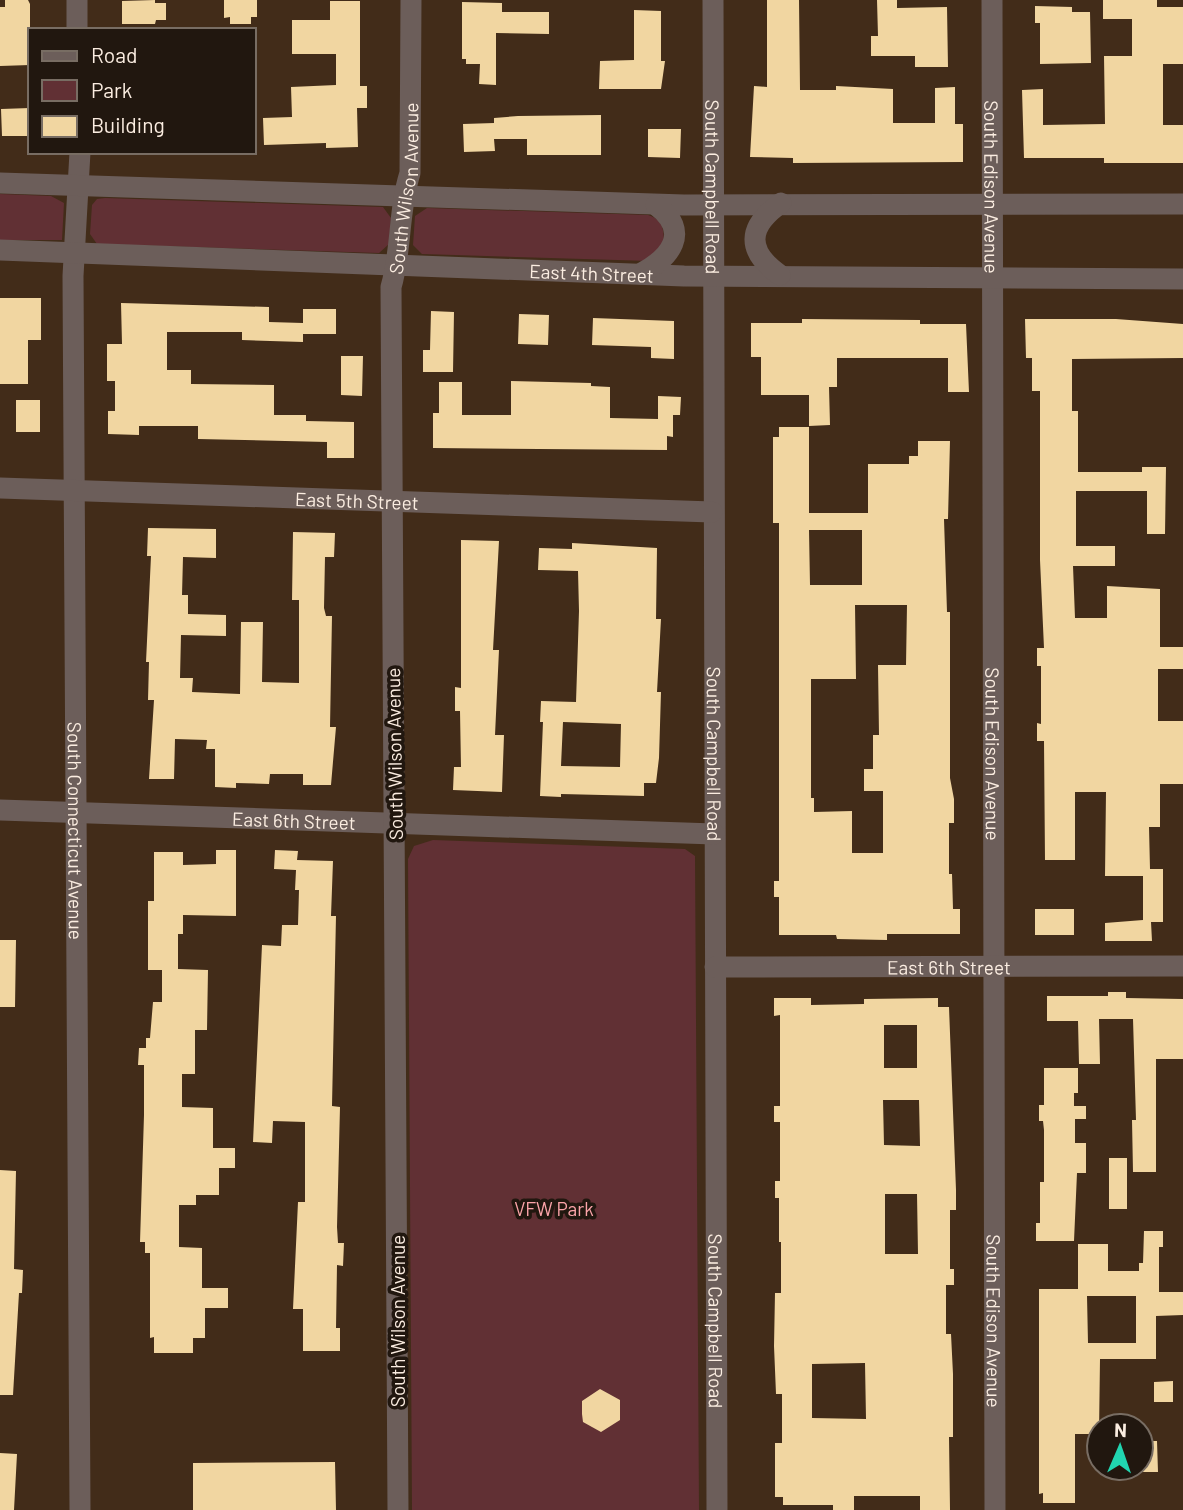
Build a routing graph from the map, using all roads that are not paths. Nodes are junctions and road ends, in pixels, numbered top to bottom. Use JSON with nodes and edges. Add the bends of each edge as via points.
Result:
{"nodes":[{"id":1,"x":77,"y":0,"type":"edge"},
{"id":2,"x":411,"y":0,"type":"edge"},
{"id":3,"x":712,"y":0,"type":"edge"},
{"id":4,"x":992,"y":0,"type":"edge"},
{"id":5,"x":77,"y":28,"type":"edge"},
{"id":6,"x":80,"y":154,"type":"edge"},
{"id":7,"x":0,"y":183,"type":"edge"},
{"id":8,"x":79,"y":186,"type":"junction"},
{"id":9,"x":402,"y":197,"type":"junction"},
{"id":10,"x":781,"y":203,"type":"junction"},
{"id":11,"x":990,"y":203,"type":"junction"},
{"id":12,"x":712,"y":204,"type":"junction"},
{"id":13,"x":1183,"y":204,"type":"edge"},
{"id":14,"x":656,"y":205,"type":"junction"},
{"id":15,"x":0,"y":250,"type":"edge"},
{"id":16,"x":75,"y":253,"type":"junction"},
{"id":17,"x":398,"y":264,"type":"junction"},
{"id":18,"x":640,"y":274,"type":"junction"},
{"id":19,"x":780,"y":275,"type":"junction"},
{"id":20,"x":712,"y":276,"type":"junction"},
{"id":21,"x":992,"y":276,"type":"junction"},
{"id":22,"x":1183,"y":279,"type":"edge"},
{"id":23,"x":0,"y":488,"type":"edge"},
{"id":24,"x":74,"y":490,"type":"junction"},
{"id":25,"x":391,"y":500,"type":"junction"},
{"id":26,"x":712,"y":512,"type":"junction"},
{"id":27,"x":0,"y":810,"type":"edge"},
{"id":28,"x":77,"y":813,"type":"junction"},
{"id":29,"x":395,"y":824,"type":"junction"},
{"id":30,"x":714,"y":834,"type":"junction"},
{"id":31,"x":1183,"y":966,"type":"edge"},
{"id":32,"x":715,"y":967,"type":"junction"},
{"id":33,"x":994,"y":967,"type":"junction"},
{"id":34,"x":80,"y":1510,"type":"edge"},
{"id":35,"x":398,"y":1510,"type":"edge"},
{"id":36,"x":717,"y":1510,"type":"edge"},
{"id":37,"x":995,"y":1510,"type":"edge"}],
"edges":[{"from":1,"to":5,"type":"street"},
{"from":2,"to":9,"type":"street","name":"South Wilson Avenue","via":[[410,173]]},
{"from":3,"to":12,"type":"street","name":"South Campbell Road"},
{"from":4,"to":11,"type":"street","name":"South Edison Avenue"},
{"from":6,"to":8,"type":"street","name":"South Connecticut Avenue"},
{"from":7,"to":8,"type":"street"},
{"from":8,"to":9,"type":"street"},
{"from":8,"to":16,"type":"street","name":"South Connecticut Avenue"},
{"from":9,"to":14,"type":"street"},
{"from":9,"to":17,"type":"street","name":"South Wilson Avenue"},
{"from":10,"to":11,"type":"street"},
{"from":10,"to":12,"type":"street"},
{"from":10,"to":19,"type":"street","via":[[763,216],[755,238],[761,259]]},
{"from":11,"to":13,"type":"street"},
{"from":11,"to":21,"type":"street","name":"South Edison Avenue"},
{"from":12,"to":14,"type":"street"},
{"from":12,"to":20,"type":"street","name":"South Campbell Road"},
{"from":14,"to":18,"type":"street","via":[[671,222],[673,248],[665,259]]},
{"from":15,"to":16,"type":"street","name":"East 4th Street"},
{"from":16,"to":17,"type":"street","name":"East 4th Street"},
{"from":16,"to":24,"type":"street","name":"South Connecticut Avenue"},
{"from":17,"to":18,"type":"street","name":"East 4th Street"},
{"from":17,"to":25,"type":"street","name":"South Wilson Avenue","via":[[391,287]]},
{"from":18,"to":20,"type":"street","name":"East 4th Street"},
{"from":19,"to":20,"type":"street","name":"East 4th Street"},
{"from":19,"to":21,"type":"street","name":"East 4th Street"},
{"from":20,"to":26,"type":"street","name":"South Campbell Road"},
{"from":21,"to":22,"type":"street","name":"East 4th Street"},
{"from":21,"to":33,"type":"street","name":"South Edison Avenue"},
{"from":23,"to":24,"type":"street","name":"East 5th Street"},
{"from":24,"to":25,"type":"street","name":"East 5th Street"},
{"from":24,"to":28,"type":"street","name":"South Connecticut Avenue"},
{"from":25,"to":26,"type":"street","name":"East 5th Street"},
{"from":25,"to":29,"type":"street","name":"South Wilson Avenue"},
{"from":26,"to":30,"type":"street","name":"South Campbell Road"},
{"from":27,"to":28,"type":"street","name":"East 6th Street"},
{"from":28,"to":29,"type":"street","name":"East 6th Street"},
{"from":28,"to":34,"type":"street","name":"South Connecticut Avenue"},
{"from":29,"to":30,"type":"street","name":"East 6th Street"},
{"from":29,"to":35,"type":"street","name":"South Wilson Avenue"},
{"from":30,"to":32,"type":"street","name":"South Campbell Road"},
{"from":31,"to":33,"type":"street","name":"East 6th Street"},
{"from":32,"to":33,"type":"street","name":"East 6th Street"},
{"from":32,"to":36,"type":"street","name":"South Campbell Road"},
{"from":33,"to":37,"type":"street","name":"South Edison Avenue"}]}
